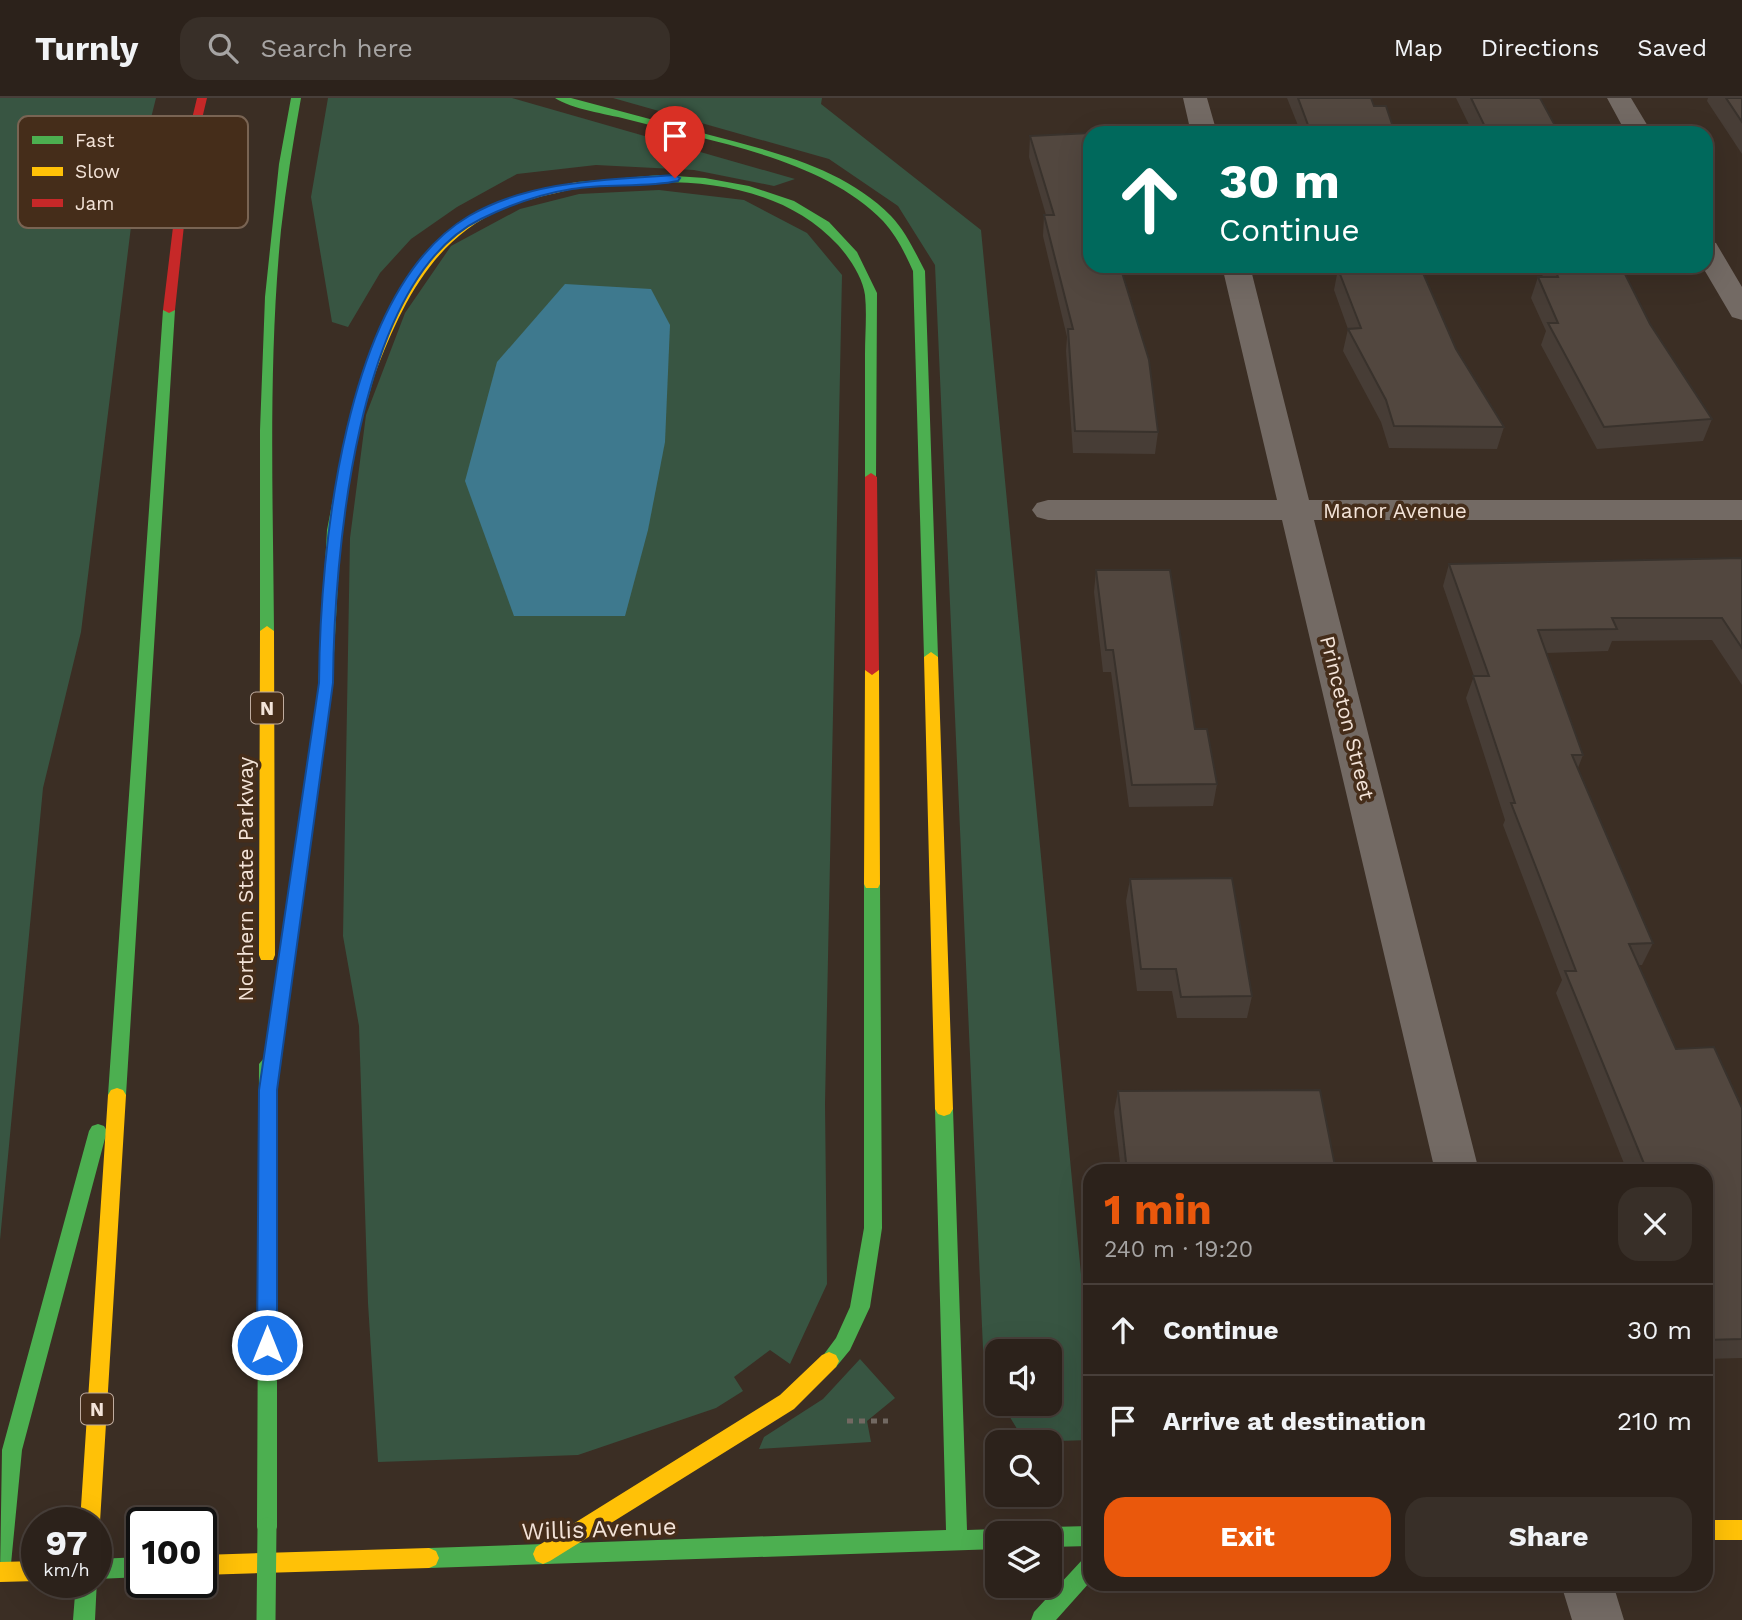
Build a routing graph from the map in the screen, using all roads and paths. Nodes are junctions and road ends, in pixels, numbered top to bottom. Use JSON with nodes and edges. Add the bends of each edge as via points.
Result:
{"nodes":[{"id":1,"x":202,"y":98,"type":"edge"},
{"id":2,"x":296,"y":98,"type":"edge"},
{"id":3,"x":560,"y":98,"type":"edge"},
{"id":4,"x":1195,"y":98,"type":"edge"},
{"id":5,"x":1619,"y":98,"type":"edge"},
{"id":6,"x":198,"y":116,"type":"edge"},
{"id":7,"x":1202,"y":126,"type":"edge"},
{"id":8,"x":1635,"y":126,"type":"edge"},
{"id":9,"x":178,"y":228,"type":"edge"},
{"id":10,"x":1713,"y":261,"type":"edge"},
{"id":11,"x":1238,"y":273,"type":"edge"},
{"id":12,"x":1742,"y":311,"type":"edge"},
{"id":13,"x":1048,"y":510,"type":"dead end"},
{"id":14,"x":1742,"y":510,"type":"edge"},
{"id":15,"x":1297,"y":511,"type":"junction"},
{"id":16,"x":121,"y":1044,"type":"junction"},
{"id":17,"x":268,"y":1090,"type":"junction"},
{"id":18,"x":1455,"y":1164,"type":"edge"},
{"id":19,"x":91,"y":1507,"type":"edge"},
{"id":20,"x":1713,"y":1530,"type":"edge"},
{"id":21,"x":1742,"y":1530,"type":"edge"},
{"id":22,"x":1083,"y":1536,"type":"edge"},
{"id":23,"x":1062,"y":1537,"type":"edge"},
{"id":24,"x":985,"y":1539,"type":"edge"},
{"id":25,"x":957,"y":1540,"type":"junction"},
{"id":26,"x":543,"y":1554,"type":"junction"},
{"id":27,"x":0,"y":1564,"type":"edge"},
{"id":28,"x":217,"y":1565,"type":"edge"},
{"id":29,"x":21,"y":1571,"type":"edge"},
{"id":30,"x":0,"y":1572,"type":"edge"},
{"id":31,"x":1083,"y":1574,"type":"edge"},
{"id":32,"x":1589,"y":1591,"type":"edge"},
{"id":33,"x":86,"y":1598,"type":"edge"},
{"id":34,"x":84,"y":1620,"type":"edge"},
{"id":35,"x":266,"y":1620,"type":"edge"},
{"id":36,"x":1042,"y":1620,"type":"edge"},
{"id":37,"x":1598,"y":1620,"type":"edge"}],
"edges":[{"from":1,"to":6,"type":"main road","number":"N"},
{"from":2,"to":17,"type":"main road","name":"Northern State Parkway","number":"N","via":[[282,157],[267,325]]},
{"from":3,"to":25,"type":"main road","via":[[741,146],[814,172],[883,215],[904,238],[919,271]]},
{"from":4,"to":7,"type":"street"},
{"from":5,"to":8,"type":"street"},
{"from":9,"to":16,"type":"main road","number":"N","via":[[167,326]]},
{"from":10,"to":12,"type":"street"},
{"from":11,"to":15,"type":"street","name":"Princeton Street"},
{"from":13,"to":15,"type":"street","name":"Manor Avenue"},
{"from":14,"to":15,"type":"street","name":"Manor Avenue"},
{"from":15,"to":18,"type":"street","name":"Princeton Street"},
{"from":16,"to":19,"type":"main road","number":"N"},
{"from":16,"to":27,"type":"main road","via":[[12,1450]]},
{"from":17,"to":26,"type":"main road","via":[[326,683],[330,569],[343,473],[377,354],[410,281],[439,245],[476,217],[547,191],[595,182],[675,178],[732,186],[781,200],[822,219],[837,230],[861,261],[872,293],[873,1228],[862,1304],[848,1338],[821,1372],[787,1402]]},
{"from":17,"to":35,"type":"main road","name":"Northern State Parkway","number":"N","bridge":true},
{"from":20,"to":21,"type":"main road"},
{"from":22,"to":23,"type":"main road"},
{"from":24,"to":25,"type":"main road","name":"Willis Avenue"},
{"from":25,"to":26,"type":"main road","name":"Willis Avenue"},
{"from":26,"to":28,"type":"main road","name":"Willis Avenue"},
{"from":29,"to":30,"type":"main road"},
{"from":31,"to":36,"type":"main road"},
{"from":32,"to":37,"type":"street"},
{"from":33,"to":34,"type":"main road"}]}
